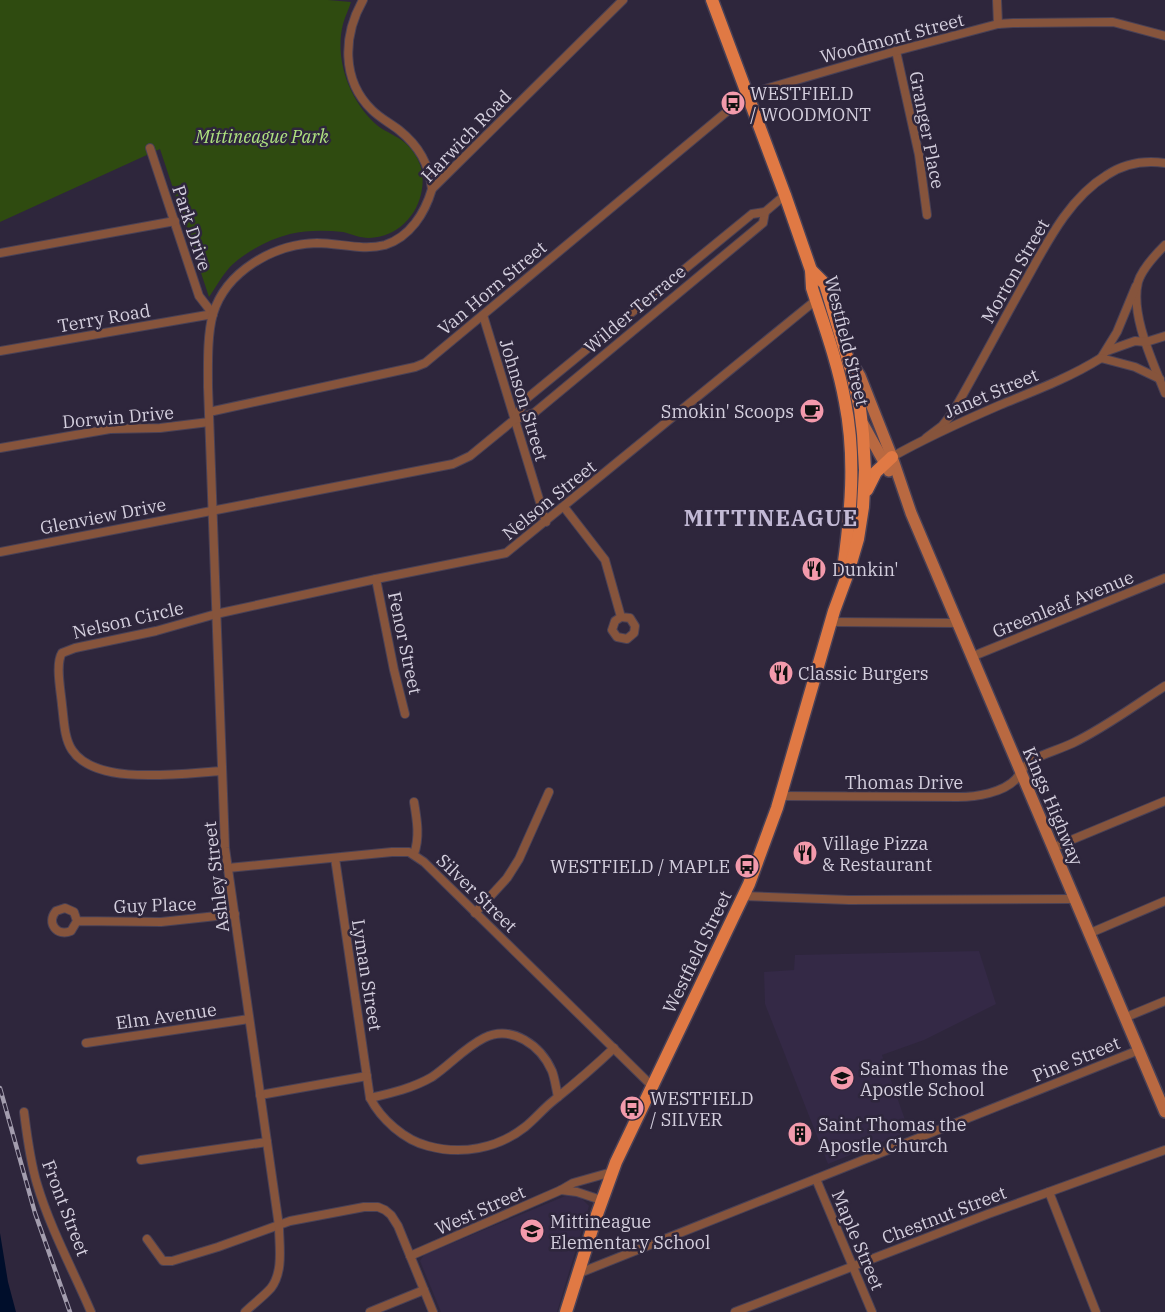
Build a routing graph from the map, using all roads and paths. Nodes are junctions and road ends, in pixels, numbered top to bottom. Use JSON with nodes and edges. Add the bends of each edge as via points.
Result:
{"nodes":[{"id":1,"x":363,"y":0,"type":"edge"},
{"id":2,"x":623,"y":0,"type":"edge"},
{"id":3,"x":712,"y":0,"type":"edge"},
{"id":4,"x":997,"y":0,"type":"edge"},
{"id":5,"x":998,"y":24,"type":"junction"},
{"id":6,"x":1165,"y":36,"type":"edge"},
{"id":7,"x":896,"y":51,"type":"junction"},
{"id":8,"x":748,"y":94,"type":"junction"},
{"id":9,"x":150,"y":148,"type":"dead end"},
{"id":10,"x":1165,"y":163,"type":"edge"},
{"id":11,"x":432,"y":189,"type":"junction"},
{"id":12,"x":785,"y":195,"type":"junction"},
{"id":13,"x":765,"y":212,"type":"junction"},
{"id":14,"x":927,"y":215,"type":"dead end"},
{"id":15,"x":174,"y":221,"type":"junction"},
{"id":16,"x":1165,"y":245,"type":"edge"},
{"id":17,"x":0,"y":253,"type":"edge"},
{"id":18,"x":811,"y":270,"type":"junction"},
{"id":19,"x":680,"y":272,"type":"junction"},
{"id":20,"x":1138,"y":282,"type":"junction"},
{"id":21,"x":689,"y":284,"type":"junction"},
{"id":22,"x":816,"y":300,"type":"junction"},
{"id":23,"x":213,"y":314,"type":"junction"},
{"id":24,"x":483,"y":315,"type":"junction"},
{"id":25,"x":1165,"y":336,"type":"edge"},
{"id":26,"x":602,"y":337,"type":"junction"},
{"id":27,"x":1146,"y":342,"type":"junction"},
{"id":28,"x":612,"y":348,"type":"junction"},
{"id":29,"x":0,"y":351,"type":"edge"},
{"id":30,"x":1106,"y":351,"type":"junction"},
{"id":31,"x":847,"y":354,"type":"junction"},
{"id":32,"x":1101,"y":358,"type":"junction"},
{"id":33,"x":1160,"y":379,"type":"junction"},
{"id":34,"x":1165,"y":393,"type":"edge"},
{"id":35,"x":209,"y":412,"type":"junction"},
{"id":36,"x":514,"y":420,"type":"junction"},
{"id":37,"x":209,"y":422,"type":"junction"},
{"id":38,"x":862,"y":422,"type":"junction"},
{"id":39,"x":926,"y":438,"type":"junction"},
{"id":40,"x":0,"y":448,"type":"edge"},
{"id":41,"x":888,"y":460,"type":"junction"},
{"id":42,"x":863,"y":502,"type":"junction"},
{"id":43,"x":564,"y":507,"type":"junction"},
{"id":44,"x":213,"y":510,"type":"junction"},
{"id":45,"x":546,"y":522,"type":"junction"},
{"id":46,"x":0,"y":552,"type":"edge"},
{"id":47,"x":1165,"y":578,"type":"edge"},
{"id":48,"x":376,"y":579,"type":"junction"},
{"id":49,"x":839,"y":599,"type":"junction"},
{"id":50,"x":216,"y":614,"type":"junction"},
{"id":51,"x":621,"y":617,"type":"dead end"},
{"id":52,"x":831,"y":622,"type":"junction"},
{"id":53,"x":957,"y":623,"type":"junction"},
{"id":54,"x":972,"y":657,"type":"junction"},
{"id":55,"x":1165,"y":686,"type":"edge"},
{"id":56,"x":405,"y":714,"type":"dead end"},
{"id":57,"x":222,"y":771,"type":"junction"},
{"id":58,"x":1020,"y":771,"type":"junction"},
{"id":59,"x":549,"y":792,"type":"dead end"},
{"id":60,"x":780,"y":796,"type":"junction"},
{"id":61,"x":1165,"y":801,"type":"edge"},
{"id":62,"x":414,"y":802,"type":"dead end"},
{"id":63,"x":1052,"y":848,"type":"junction"},
{"id":64,"x":414,"y":854,"type":"junction"},
{"id":65,"x":335,"y":858,"type":"junction"},
{"id":66,"x":228,"y":868,"type":"junction"},
{"id":67,"x":743,"y":896,"type":"junction"},
{"id":68,"x":1073,"y":898,"type":"junction"},
{"id":69,"x":1165,"y":901,"type":"edge"},
{"id":70,"x":475,"y":913,"type":"junction"},
{"id":71,"x":235,"y":914,"type":"junction"},
{"id":72,"x":77,"y":921,"type":"dead end"},
{"id":73,"x":1088,"y":934,"type":"junction"},
{"id":74,"x":1165,"y":1001,"type":"edge"},
{"id":75,"x":1124,"y":1018,"type":"junction"},
{"id":76,"x":250,"y":1019,"type":"junction"},
{"id":77,"x":86,"y":1043,"type":"dead end"},
{"id":78,"x":614,"y":1048,"type":"junction"},
{"id":79,"x":1139,"y":1050,"type":"junction"},
{"id":80,"x":367,"y":1076,"type":"junction"},
{"id":81,"x":652,"y":1086,"type":"junction"},
{"id":82,"x":260,"y":1095,"type":"junction"},
{"id":83,"x":558,"y":1097,"type":"junction"},
{"id":84,"x":370,"y":1098,"type":"junction"},
{"id":85,"x":24,"y":1112,"type":"dead end"},
{"id":86,"x":1165,"y":1112,"type":"edge"},
{"id":87,"x":267,"y":1142,"type":"junction"},
{"id":88,"x":1165,"y":1150,"type":"edge"},
{"id":89,"x":141,"y":1160,"type":"dead end"},
{"id":90,"x":612,"y":1172,"type":"junction"},
{"id":91,"x":816,"y":1179,"type":"junction"},
{"id":92,"x":561,"y":1190,"type":"junction"},
{"id":93,"x":1049,"y":1192,"type":"junction"},
{"id":94,"x":601,"y":1200,"type":"junction"},
{"id":95,"x":279,"y":1226,"type":"junction"},
{"id":96,"x":147,"y":1239,"type":"dead end"},
{"id":97,"x":410,"y":1256,"type":"junction"},
{"id":98,"x":853,"y":1266,"type":"junction"},
{"id":99,"x":578,"y":1274,"type":"junction"},
{"id":100,"x":424,"y":1290,"type":"junction"},
{"id":101,"x":740,"y":1311,"type":"edge"},
{"id":102,"x":91,"y":1312,"type":"edge"},
{"id":103,"x":244,"y":1312,"type":"edge"},
{"id":104,"x":370,"y":1312,"type":"edge"},
{"id":105,"x":433,"y":1312,"type":"edge"},
{"id":106,"x":566,"y":1312,"type":"edge"},
{"id":107,"x":872,"y":1312,"type":"edge"},
{"id":108,"x":1096,"y":1312,"type":"edge"}],
"edges":[{"from":1,"to":11,"type":"street","via":[[349,34],[348,59],[353,79],[370,108],[419,150],[426,162]]},
{"from":2,"to":11,"type":"street","name":"Harwich Road"},
{"from":3,"to":8,"type":"main road","name":"Westfield Street"},
{"from":4,"to":5,"type":"street"},
{"from":5,"to":6,"type":"street","name":"Woodmont Street","via":[[1113,22]]},
{"from":5,"to":7,"type":"street","name":"Woodmont Street"},
{"from":7,"to":8,"type":"street","name":"Woodmont Street"},
{"from":7,"to":14,"type":"street","name":"Granger Place","via":[[919,154]]},
{"from":8,"to":12,"type":"main road","name":"Westfield Street"},
{"from":8,"to":24,"type":"street","name":"Van Horn Street"},
{"from":9,"to":15,"type":"street","name":"Park Drive"},
{"from":10,"to":39,"type":"street","name":"Morton Street","via":[[1137,163],[1113,171],[1090,188],[1067,213],[953,412]]},
{"from":11,"to":23,"type":"street","name":"Harwich Road","via":[[414,224],[396,240],[378,247],[308,244],[273,253],[232,282]]},
{"from":12,"to":13,"type":"street","name":"Wilder Terrace"},
{"from":12,"to":18,"type":"main road","name":"Westfield Street"},
{"from":13,"to":19,"type":"street","name":"Wilder Terrace","via":[[752,214]]},
{"from":13,"to":21,"type":"street","name":"Wilder Terrace","via":[[763,223]]},
{"from":15,"to":17,"type":"street"},
{"from":15,"to":23,"type":"street","name":"Park Drive","via":[[199,296]]},
{"from":16,"to":20,"type":"street","name":"Janet Street"},
{"from":18,"to":22,"type":"main road","name":"Westfield Street"},
{"from":18,"to":31,"type":"main road","name":"Westfield Street","via":[[825,284]]},
{"from":19,"to":21,"type":"street"},
{"from":19,"to":26,"type":"street","name":"Wilder Terrace"},
{"from":20,"to":27,"type":"street","via":[[1140,325]]},
{"from":20,"to":30,"type":"street","name":"Janet Street"},
{"from":21,"to":28,"type":"street","name":"Wilder Terrace"},
{"from":22,"to":43,"type":"street","name":"Nelson Street"},
{"from":22,"to":49,"type":"main road","name":"Westfield Street","via":[[841,382],[851,445],[850,514]]},
{"from":23,"to":29,"type":"street","name":"Terry Road"},
{"from":23,"to":35,"type":"street","name":"Harwich Road","via":[[208,355]]},
{"from":24,"to":35,"type":"street","name":"Van Horn Street","via":[[419,366]]},
{"from":24,"to":36,"type":"street","name":"Johnson Street"},
{"from":25,"to":27,"type":"street"},
{"from":26,"to":28,"type":"street"},
{"from":26,"to":36,"type":"street","name":"Wilder Terrace","via":[[526,399]]},
{"from":27,"to":30,"type":"street","via":[[1135,341]]},
{"from":27,"to":33,"type":"street"},
{"from":28,"to":36,"type":"street","name":"Wilder Terrace","via":[[534,413]]},
{"from":30,"to":32,"type":"street","name":"Janet Street"},
{"from":31,"to":38,"type":"main road","name":"Westfield Street"},
{"from":31,"to":41,"type":"main road","name":"Kings Highway","via":[[860,376]]},
{"from":32,"to":33,"type":"street","via":[[1135,367]]},
{"from":32,"to":39,"type":"street","name":"Janet Street","via":[[1078,373]]},
{"from":33,"to":34,"type":"street"},
{"from":35,"to":37,"type":"street","name":"Harwich Road"},
{"from":36,"to":44,"type":"street","name":"Wilder Terrace","via":[[470,456],[453,464]]},
{"from":36,"to":45,"type":"street","name":"Johnson Street"},
{"from":37,"to":40,"type":"street","name":"Dorwin Drive","via":[[160,428],[110,429]]},
{"from":37,"to":44,"type":"street","name":"Ashley Street"},
{"from":38,"to":41,"type":"main road","name":"Kings Highway"},
{"from":38,"to":42,"type":"main road","name":"Westfield Street"},
{"from":39,"to":41,"type":"street","name":"Janet Street"},
{"from":41,"to":42,"type":"main road","via":[[874,475]]},
{"from":41,"to":53,"type":"main road","name":"Kings Highway"},
{"from":42,"to":49,"type":"main road","name":"Westfield Street","via":[[856,547]]},
{"from":43,"to":45,"type":"street","name":"Nelson Street"},
{"from":43,"to":51,"type":"street","via":[[605,560]]},
{"from":44,"to":46,"type":"street","name":"Glenview Drive"},
{"from":44,"to":50,"type":"street","name":"Ashley Street"},
{"from":45,"to":48,"type":"street","name":"Nelson Street","via":[[506,553]]},
{"from":47,"to":54,"type":"street","name":"Greenleaf Avenue"},
{"from":48,"to":50,"type":"street","name":"Nelson Street"},
{"from":48,"to":56,"type":"street","name":"Fenor Street"},
{"from":49,"to":52,"type":"main road","name":"Westfield Street"},
{"from":50,"to":57,"type":"street","name":"Ashley Street"},
{"from":50,"to":57,"type":"street","name":"Nelson Circle","via":[[156,631],[66,650],[60,656],[59,672],[68,742],[86,764],[122,774]]},
{"from":52,"to":53,"type":"street"},
{"from":52,"to":60,"type":"main road","name":"Westfield Street"},
{"from":53,"to":54,"type":"main road","name":"Kings Highway"},
{"from":54,"to":58,"type":"main road","name":"Kings Highway"},
{"from":55,"to":58,"type":"street","name":"Thomas Drive","via":[[1116,719],[1027,763]]},
{"from":57,"to":66,"type":"street","name":"Ashley Street"},
{"from":58,"to":60,"type":"street","name":"Thomas Drive","via":[[1007,785],[977,796]]},
{"from":58,"to":63,"type":"main road","name":"Kings Highway"},
{"from":59,"to":70,"type":"street","via":[[519,859],[507,878]]},
{"from":60,"to":67,"type":"main road","name":"Westfield Street"},
{"from":61,"to":63,"type":"street"},
{"from":62,"to":64,"type":"street","via":[[418,834]]},
{"from":63,"to":68,"type":"main road","name":"Kings Highway"},
{"from":64,"to":65,"type":"street","name":"Silver Street","via":[[402,851]]},
{"from":64,"to":70,"type":"street","name":"Silver Street"},
{"from":65,"to":66,"type":"street","name":"Silver Street"},
{"from":65,"to":80,"type":"street","name":"Lyman Street"},
{"from":66,"to":71,"type":"street","name":"Ashley Street"},
{"from":67,"to":68,"type":"street","via":[[849,900]]},
{"from":67,"to":81,"type":"main road","name":"Westfield Street"},
{"from":68,"to":73,"type":"main road","name":"Kings Highway"},
{"from":69,"to":73,"type":"street"},
{"from":70,"to":78,"type":"street","name":"Silver Street"},
{"from":71,"to":72,"type":"street","name":"Guy Place","via":[[161,922]]},
{"from":71,"to":76,"type":"street","name":"Ashley Street"},
{"from":73,"to":75,"type":"main road","name":"Kings Highway"},
{"from":74,"to":75,"type":"street"},
{"from":75,"to":79,"type":"main road","name":"Kings Highway"},
{"from":76,"to":77,"type":"street","name":"Elm Avenue"},
{"from":76,"to":82,"type":"street","name":"Ashley Street"},
{"from":78,"to":81,"type":"street","name":"Silver Street"},
{"from":78,"to":83,"type":"street"},
{"from":79,"to":86,"type":"main road","name":"Kings Highway"},
{"from":79,"to":91,"type":"street","name":"Pine Street"},
{"from":80,"to":82,"type":"street"},
{"from":80,"to":84,"type":"street","name":"Lyman Street"},
{"from":81,"to":90,"type":"main road","name":"Westfield Street"},
{"from":82,"to":87,"type":"street","name":"Ashley Street"},
{"from":83,"to":84,"type":"street","via":[[524,1128],[504,1141],[457,1151],[413,1140],[385,1118]]},
{"from":83,"to":84,"type":"street","via":[[553,1073],[538,1050],[519,1037],[500,1034],[483,1039],[426,1080],[397,1092]]},
{"from":85,"to":102,"type":"street","name":"Front Street","via":[[37,1184]]},
{"from":87,"to":89,"type":"street"},
{"from":87,"to":95,"type":"street","name":"Ashley Street"},
{"from":88,"to":93,"type":"street","name":"Chestnut Street"},
{"from":90,"to":92,"type":"street","name":"West Street","via":[[573,1183]]},
{"from":90,"to":94,"type":"main road","name":"Westfield Street"},
{"from":91,"to":98,"type":"street","name":"Maple Street"},
{"from":91,"to":99,"type":"street","name":"Pine Street"},
{"from":92,"to":94,"type":"street"},
{"from":92,"to":97,"type":"street","name":"West Street"},
{"from":93,"to":98,"type":"street","name":"Chestnut Street"},
{"from":93,"to":108,"type":"street"},
{"from":94,"to":99,"type":"main road","name":"Westfield Street"},
{"from":95,"to":96,"type":"street","via":[[163,1261]]},
{"from":95,"to":97,"type":"street","via":[[297,1219],[371,1206],[385,1210],[394,1219]]},
{"from":95,"to":103,"type":"street","name":"Ashley Street","via":[[280,1262],[276,1278]]},
{"from":97,"to":100,"type":"street"},
{"from":98,"to":101,"type":"street","name":"Chestnut Street"},
{"from":98,"to":107,"type":"street","name":"Maple Street"},
{"from":99,"to":106,"type":"main road","name":"Westfield Street"},
{"from":100,"to":104,"type":"street"},
{"from":100,"to":105,"type":"street"}]}
